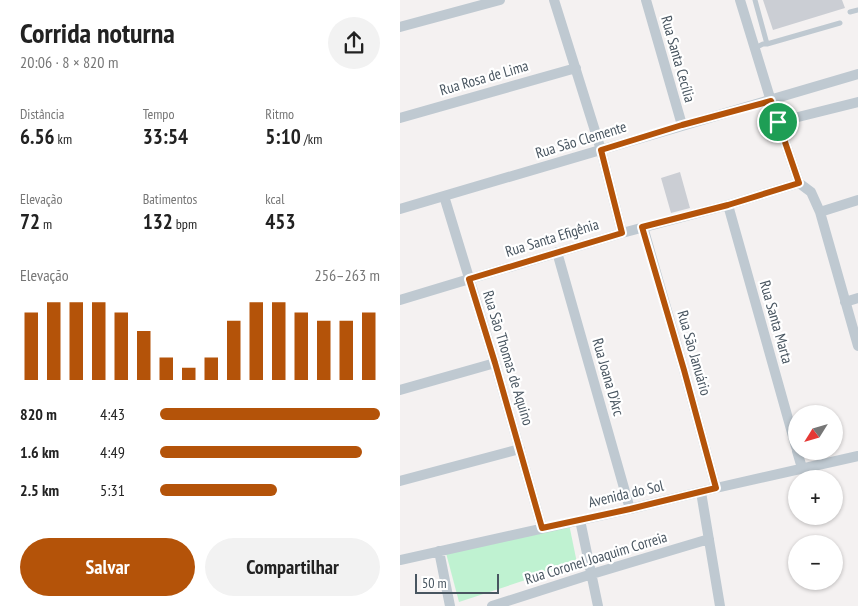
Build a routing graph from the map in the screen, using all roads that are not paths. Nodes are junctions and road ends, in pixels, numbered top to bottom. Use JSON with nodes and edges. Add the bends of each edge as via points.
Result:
{"nodes":[{"id":1,"x":500,"y":0,"type":"edge"},
{"id":2,"x":554,"y":0,"type":"edge"},
{"id":3,"x":646,"y":0,"type":"edge"},
{"id":4,"x":740,"y":0,"type":"edge"},
{"id":5,"x":756,"y":0,"type":"edge"},
{"id":6,"x":858,"y":10,"type":"edge"},
{"id":7,"x":850,"y":12,"type":"dead end"},
{"id":8,"x":840,"y":23,"type":"dead end"},
{"id":9,"x":400,"y":27,"type":"edge"},
{"id":10,"x":767,"y":44,"type":"junction"},
{"id":11,"x":755,"y":48,"type":"junction"},
{"id":12,"x":576,"y":68,"type":"junction"},
{"id":13,"x":858,"y":74,"type":"edge"},
{"id":14,"x":771,"y":101,"type":"junction"},
{"id":15,"x":858,"y":102,"type":"edge"},
{"id":16,"x":400,"y":118,"type":"edge"},
{"id":17,"x":778,"y":122,"type":"junction"},
{"id":18,"x":682,"y":125,"type":"junction"},
{"id":19,"x":601,"y":150,"type":"junction"},
{"id":20,"x":799,"y":183,"type":"junction"},
{"id":21,"x":444,"y":196,"type":"junction"},
{"id":22,"x":858,"y":200,"type":"edge"},
{"id":23,"x":728,"y":205,"type":"junction"},
{"id":24,"x":400,"y":209,"type":"edge"},
{"id":25,"x":820,"y":212,"type":"junction"},
{"id":26,"x":642,"y":227,"type":"junction"},
{"id":27,"x":622,"y":233,"type":"junction"},
{"id":28,"x":557,"y":252,"type":"junction"},
{"id":29,"x":469,"y":279,"type":"junction"},
{"id":30,"x":858,"y":298,"type":"edge"},
{"id":31,"x":400,"y":300,"type":"edge"},
{"id":32,"x":845,"y":302,"type":"junction"},
{"id":33,"x":858,"y":346,"type":"edge"},
{"id":34,"x":495,"y":363,"type":"junction"},
{"id":35,"x":400,"y":390,"type":"edge"},
{"id":36,"x":788,"y":419,"type":"edge"},
{"id":37,"x":520,"y":448,"type":"junction"},
{"id":38,"x":858,"y":456,"type":"edge"},
{"id":39,"x":800,"y":460,"type":"edge"},
{"id":40,"x":802,"y":468,"type":"junction"},
{"id":41,"x":400,"y":481,"type":"edge"},
{"id":42,"x":716,"y":488,"type":"junction"},
{"id":43,"x":702,"y":492,"type":"junction"},
{"id":44,"x":630,"y":509,"type":"junction"},
{"id":45,"x":580,"y":520,"type":"junction"},
{"id":46,"x":542,"y":528,"type":"junction"},
{"id":47,"x":709,"y":539,"type":"junction"},
{"id":48,"x":439,"y":551,"type":"junction"},
{"id":49,"x":400,"y":560,"type":"edge"},
{"id":50,"x":592,"y":574,"type":"junction"},
{"id":51,"x":450,"y":606,"type":"edge"},
{"id":52,"x":492,"y":606,"type":"edge"},
{"id":53,"x":598,"y":606,"type":"edge"},
{"id":54,"x":720,"y":606,"type":"edge"}],
"edges":[{"from":1,"to":9,"type":"street"},
{"from":2,"to":12,"type":"street"},
{"from":3,"to":18,"type":"street","name":"Rua Santa Cecília"},
{"from":4,"to":11,"type":"street"},
{"from":5,"to":10,"type":"lane"},
{"from":6,"to":7,"type":"lane"},
{"from":8,"to":10,"type":"lane"},
{"from":10,"to":11,"type":"lane"},
{"from":11,"to":14,"type":"street"},
{"from":12,"to":16,"type":"street","name":"Rua Rosa de Lima"},
{"from":12,"to":19,"type":"street"},
{"from":13,"to":14,"type":"street","name":"Rua São Clemente"},
{"from":14,"to":17,"type":"street"},
{"from":14,"to":18,"type":"street","name":"Rua São Clemente"},
{"from":15,"to":17,"type":"street"},
{"from":17,"to":20,"type":"street"},
{"from":18,"to":19,"type":"street","name":"Rua São Clemente"},
{"from":19,"to":21,"type":"street","name":"Rua São Clemente"},
{"from":19,"to":27,"type":"street"},
{"from":20,"to":23,"type":"street","name":"Rua Santa Efigênia"},
{"from":20,"to":25,"type":"street","via":[[811,192]]},
{"from":21,"to":24,"type":"street","name":"Rua São Clemente"},
{"from":21,"to":29,"type":"street","name":"Rua São Thomas de Aquino"},
{"from":22,"to":25,"type":"street"},
{"from":23,"to":26,"type":"street","name":"Rua Santa Efigênia"},
{"from":23,"to":36,"type":"street","name":"Rua Santa Marta"},
{"from":25,"to":32,"type":"street"},
{"from":26,"to":27,"type":"street","name":"Rua Santa Efigênia"},
{"from":26,"to":42,"type":"street","name":"Rua São Januário"},
{"from":27,"to":28,"type":"street","name":"Rua Santa Efigênia"},
{"from":28,"to":29,"type":"street","name":"Rua Santa Efigênia"},
{"from":28,"to":44,"type":"street","name":"Rua Joana D'Arc"},
{"from":29,"to":31,"type":"street","name":"Rua Santa Efigênia"},
{"from":29,"to":34,"type":"street","name":"Rua São Thomas de Aquino"},
{"from":30,"to":32,"type":"street"},
{"from":32,"to":33,"type":"street"},
{"from":34,"to":35,"type":"street"},
{"from":34,"to":37,"type":"street","name":"Rua São Thomas de Aquino"},
{"from":37,"to":41,"type":"street"},
{"from":37,"to":46,"type":"street","name":"Rua São Thomas de Aquino"},
{"from":38,"to":40,"type":"street","name":"Avenida do Sol"},
{"from":39,"to":40,"type":"street"},
{"from":40,"to":42,"type":"street","name":"Avenida do Sol"},
{"from":42,"to":43,"type":"street","name":"Avenida do Sol"},
{"from":43,"to":44,"type":"street","name":"Avenida do Sol"},
{"from":43,"to":47,"type":"street"},
{"from":44,"to":45,"type":"street","name":"Avenida do Sol"},
{"from":45,"to":46,"type":"street","name":"Avenida do Sol"},
{"from":45,"to":50,"type":"street"},
{"from":46,"to":48,"type":"street","name":"Avenida do Sol"},
{"from":47,"to":50,"type":"street","name":"Rua Coronel Joaquim Correia"},
{"from":47,"to":54,"type":"street"},
{"from":48,"to":49,"type":"street","name":"Avenida do Sol"},
{"from":48,"to":51,"type":"street"},
{"from":50,"to":52,"type":"street","name":"Rua Coronel Joaquim Correia"},
{"from":50,"to":53,"type":"street"}]}
